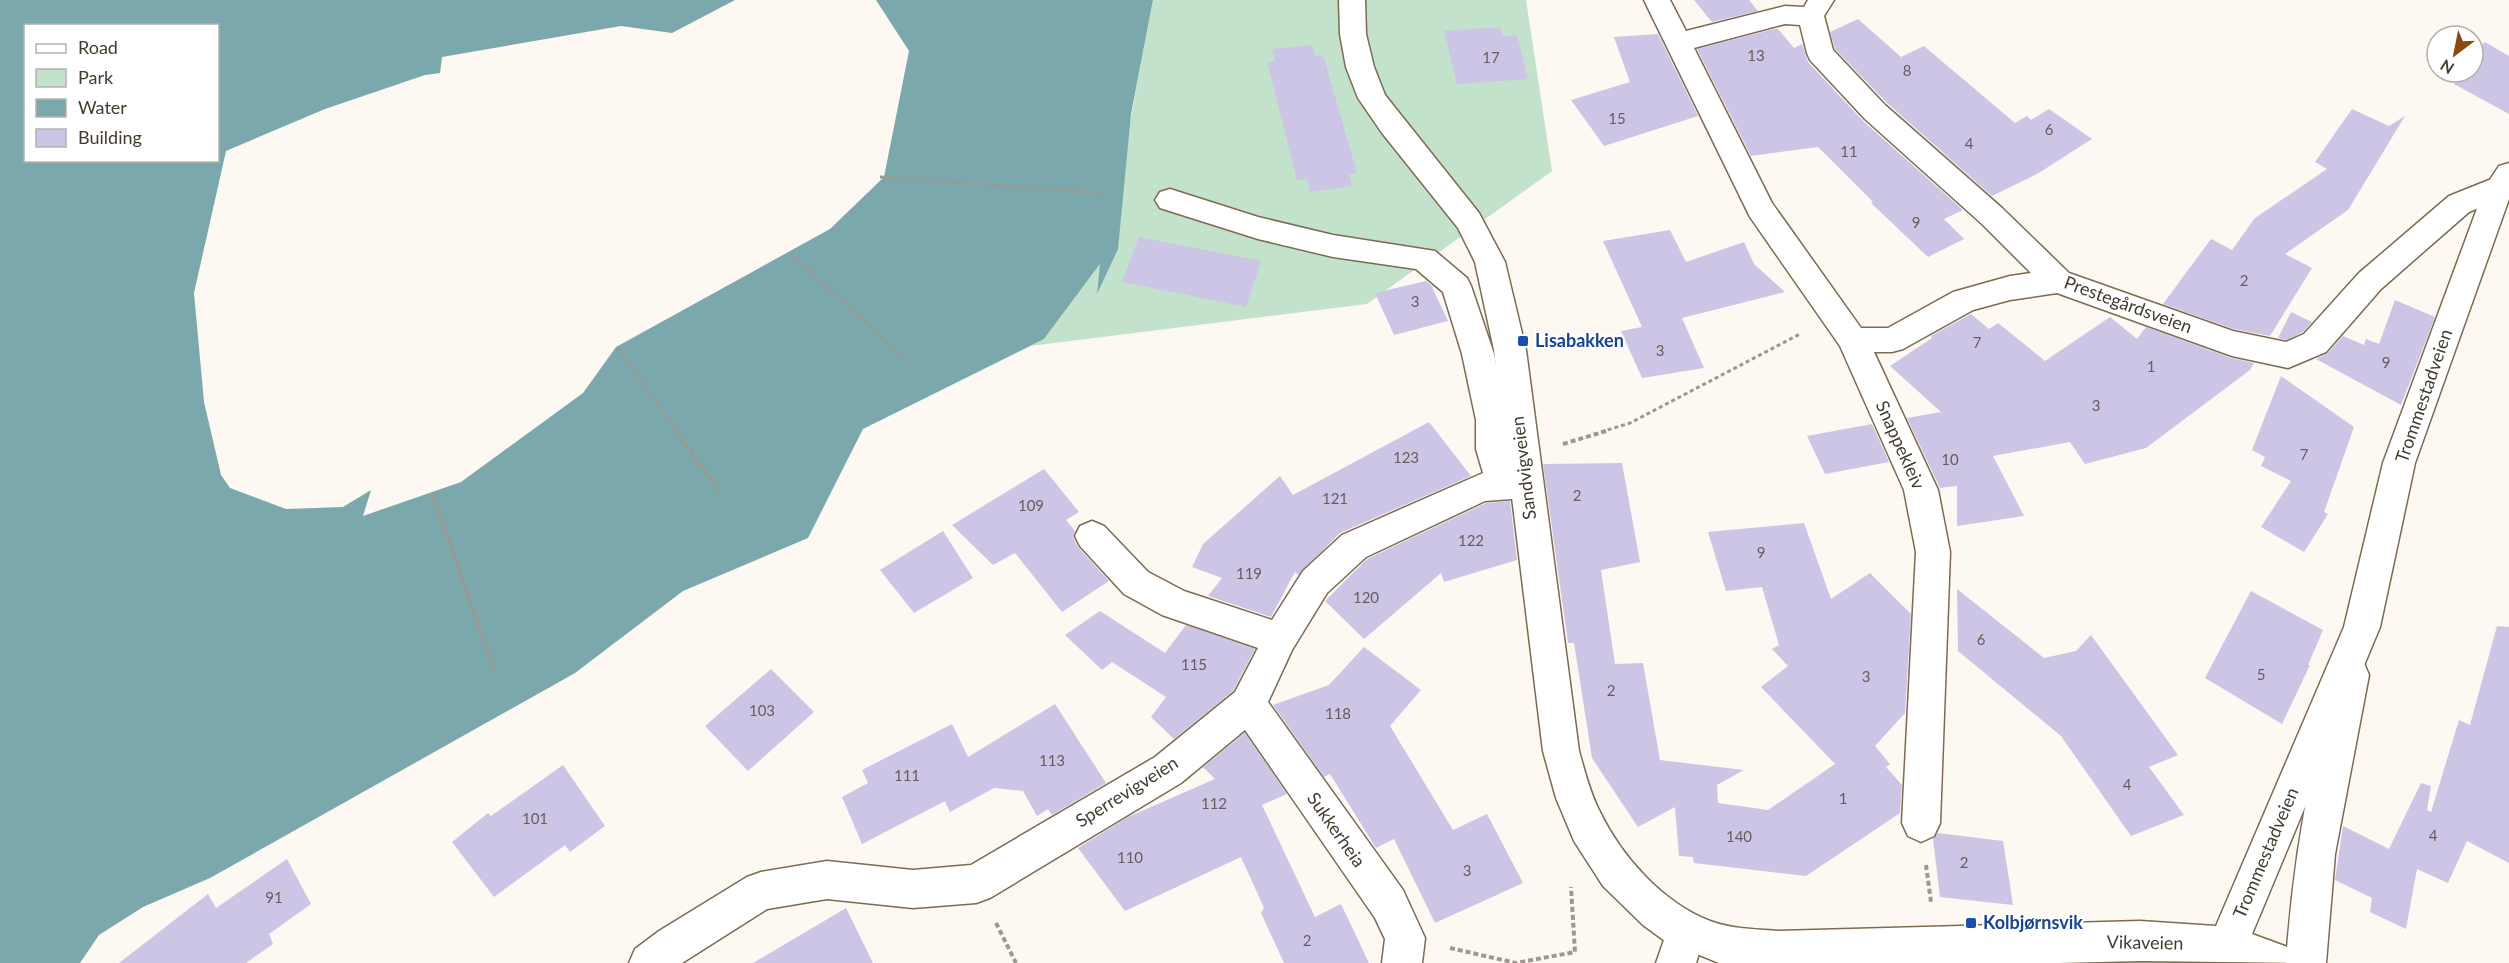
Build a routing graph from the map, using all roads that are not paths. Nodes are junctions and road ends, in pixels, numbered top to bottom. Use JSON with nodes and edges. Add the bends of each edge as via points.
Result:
{"nodes":[{"id":1,"x":1353,"y":0,"type":"edge"},
{"id":2,"x":1658,"y":0,"type":"edge"},
{"id":3,"x":1816,"y":8,"type":"edge"},
{"id":4,"x":1680,"y":42,"type":"junction"},
{"id":5,"x":2504,"y":181,"type":"edge"},
{"id":6,"x":1170,"y":200,"type":"dead end"},
{"id":7,"x":2058,"y":281,"type":"junction"},
{"id":8,"x":1845,"y":330,"type":"junction"},
{"id":9,"x":1518,"y":476,"type":"junction"},
{"id":10,"x":1092,"y":536,"type":"dead end"},
{"id":11,"x":2362,"y":627,"type":"junction"},
{"id":12,"x":1280,"y":639,"type":"junction"},
{"id":13,"x":1248,"y":704,"type":"junction"},
{"id":14,"x":1921,"y":823,"type":"road end"},
{"id":15,"x":2227,"y":946,"type":"junction"},
{"id":16,"x":1681,"y":947,"type":"edge"},
{"id":17,"x":1403,"y":951,"type":"edge"},
{"id":18,"x":2285,"y":962,"type":"edge"},
{"id":19,"x":649,"y":963,"type":"edge"}],
"edges":[{"from":1,"to":9,"type":"street","name":"Sandvigveien","via":[[1353,34],[1372,98],[1469,221],[1490,262],[1510,350]]},
{"from":2,"to":4,"type":"street","name":"Snappekleiv"},
{"from":3,"to":4,"type":"street","name":"Prestegårdsveien"},
{"from":3,"to":7,"type":"street","name":"Prestegårdsveien","via":[[1820,53],[1875,112]]},
{"from":4,"to":8,"type":"street","name":"Snappekleiv","via":[[1760,209]]},
{"from":5,"to":7,"type":"street","name":"Prestegårdsveien","via":[[2459,204],[2370,281],[2314,343],[2288,355],[2232,343]]},
{"from":5,"to":11,"type":"street","name":"Trommestadveien","via":[[2399,463]]},
{"from":6,"to":9,"type":"street","via":[[1258,228],[1333,246],[1425,259],[1456,286],[1478,354],[1491,420],[1491,449]]},
{"from":7,"to":8,"type":"street","via":[[2010,288],[1964,302],[1893,340]]},
{"from":8,"to":14,"type":"street","name":"Snappekleiv","via":[[1921,490],[1933,552]]},
{"from":9,"to":12,"type":"street","name":"Sperrevigveien","via":[[1482,487],[1353,546],[1315,582]]},
{"from":9,"to":16,"type":"street","name":"Sandvigveien","via":[[1561,751],[1577,806],[1617,875]]},
{"from":10,"to":12,"type":"street","via":[[1136,583],[1174,604]]},
{"from":11,"to":15,"type":"street","name":"Trommestadveien"},
{"from":11,"to":18,"type":"street","name":"Trommestadveien","via":[[2328,781],[2307,930]]},
{"from":12,"to":13,"type":"street","name":"Sperrevigveien"},
{"from":13,"to":17,"type":"street","name":"Sukkerheia","via":[[1389,904]]},
{"from":13,"to":19,"type":"street","name":"Sperrevigveien","via":[[1168,770],[976,884],[914,889],[827,880],[761,891]]},
{"from":15,"to":16,"type":"street","name":"Vikaveien","via":[[2139,941],[1778,951],[1727,945]]},
{"from":15,"to":18,"type":"street","name":"Vikaveien"}]}
